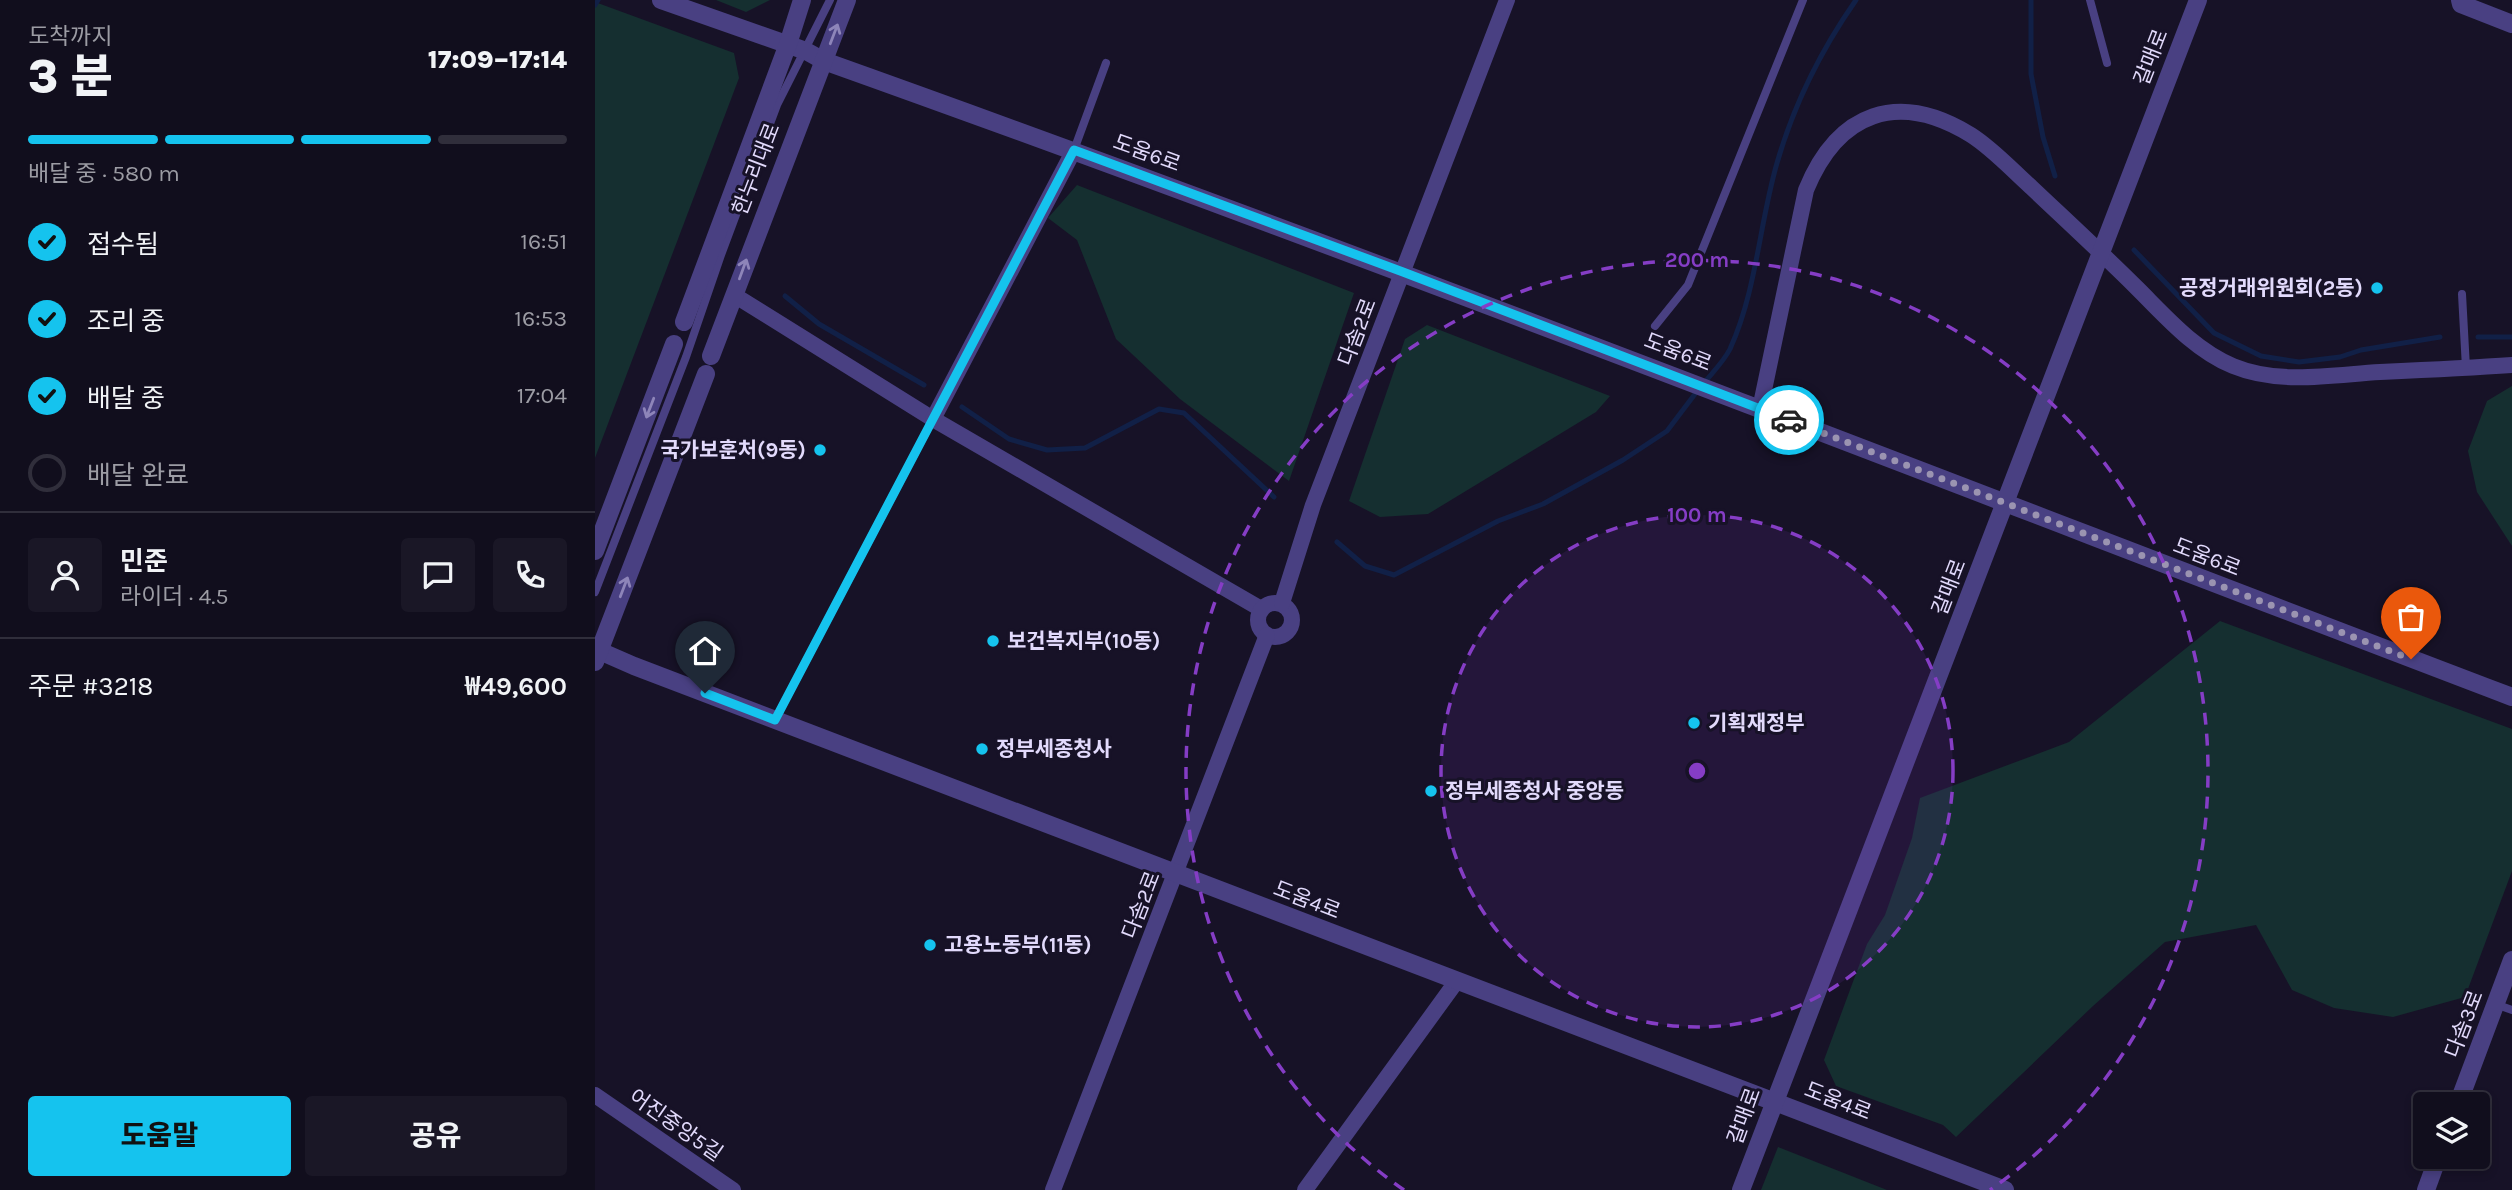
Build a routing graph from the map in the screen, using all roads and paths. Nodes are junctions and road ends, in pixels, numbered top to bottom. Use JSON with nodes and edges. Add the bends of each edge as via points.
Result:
{"nodes":[{"id":1,"x":661,"y":0,"type":"edge"},
{"id":2,"x":802,"y":0,"type":"edge"},
{"id":3,"x":829,"y":0,"type":"edge"},
{"id":4,"x":847,"y":0,"type":"edge"},
{"id":5,"x":1507,"y":0,"type":"edge"},
{"id":6,"x":1803,"y":0,"type":"edge"},
{"id":7,"x":2090,"y":0,"type":"edge"},
{"id":8,"x":2198,"y":0,"type":"edge"},
{"id":9,"x":2460,"y":0,"type":"edge"},
{"id":10,"x":2512,"y":23,"type":"edge"},
{"id":11,"x":788,"y":44,"type":"junction"},
{"id":12,"x":806,"y":51,"type":"junction"},
{"id":13,"x":824,"y":61,"type":"junction"},
{"id":14,"x":1106,"y":63,"type":"dead end"},
{"id":15,"x":2107,"y":63,"type":"dead end"},
{"id":16,"x":1074,"y":150,"type":"junction"},
{"id":17,"x":2101,"y":252,"type":"junction"},
{"id":18,"x":1403,"y":272,"type":"junction"},
{"id":19,"x":2462,"y":294,"type":"dead end"},
{"id":20,"x":734,"y":295,"type":"junction"},
{"id":21,"x":684,"y":322,"type":"dead end"},
{"id":22,"x":1655,"y":326,"type":"dead end"},
{"id":23,"x":674,"y":344,"type":"dead end"},
{"id":24,"x":711,"y":356,"type":"dead end"},
{"id":25,"x":2512,"y":365,"type":"edge"},
{"id":26,"x":2466,"y":368,"type":"junction"},
{"id":27,"x":706,"y":374,"type":"dead end"},
{"id":28,"x":1760,"y":409,"type":"junction"},
{"id":29,"x":933,"y":419,"type":"junction"},
{"id":30,"x":2005,"y":505,"type":"junction"},
{"id":31,"x":595,"y":551,"type":"edge"},
{"id":32,"x":595,"y":592,"type":"edge"},
{"id":33,"x":1282,"y":603,"type":"junction"},
{"id":34,"x":1261,"y":609,"type":"junction"},
{"id":35,"x":1267,"y":635,"type":"junction"},
{"id":36,"x":597,"y":654,"type":"edge"},
{"id":37,"x":2512,"y":697,"type":"edge"},
{"id":38,"x":775,"y":720,"type":"junction"},
{"id":39,"x":1175,"y":874,"type":"junction"},
{"id":40,"x":2512,"y":960,"type":"edge"},
{"id":41,"x":1456,"y":982,"type":"junction"},
{"id":42,"x":2504,"y":1007,"type":"edge"},
{"id":43,"x":2464,"y":1092,"type":"edge"},
{"id":44,"x":595,"y":1095,"type":"edge"},
{"id":45,"x":1774,"y":1101,"type":"junction"},
{"id":46,"x":2434,"y":1169,"type":"edge"},
{"id":47,"x":733,"y":1190,"type":"edge"},
{"id":48,"x":1053,"y":1190,"type":"edge"},
{"id":49,"x":1305,"y":1190,"type":"edge"},
{"id":50,"x":1741,"y":1190,"type":"edge"},
{"id":51,"x":2005,"y":1190,"type":"edge"},
{"id":52,"x":2426,"y":1190,"type":"edge"}],
"edges":[{"from":1,"to":11,"type":"street","name":"도움6로"},
{"from":2,"to":11,"type":"street","name":"한누리대로"},
{"from":3,"to":12,"type":"lane"},
{"from":13,"to":4,"type":"street","name":"한누리대로","one_way":true},
{"from":5,"to":18,"type":"street","name":"다솜2로"},
{"from":6,"to":22,"type":"lane","via":[[1688,285]]},
{"from":7,"to":15,"type":"lane"},
{"from":8,"to":17,"type":"street","name":"갈매로"},
{"from":9,"to":10,"type":"street"},
{"from":11,"to":12,"type":"street","name":"도움6로"},
{"from":11,"to":21,"type":"street","name":"한누리대로"},
{"from":12,"to":13,"type":"street","name":"도움6로"},
{"from":12,"to":32,"type":"lane","via":[[777,105]]},
{"from":13,"to":16,"type":"street","name":"도움6로"},
{"from":20,"to":13,"type":"street","name":"한누리대로","one_way":true},
{"from":14,"to":16,"type":"lane"},
{"from":16,"to":18,"type":"street","name":"도움6로"},
{"from":16,"to":29,"type":"street"},
{"from":17,"to":26,"type":"street","via":[[2195,344],[2252,373],[2305,377]]},
{"from":17,"to":28,"type":"street","via":[[1994,153],[1953,125],[1916,113],[1895,112],[1854,124],[1825,154],[1806,190]]},
{"from":17,"to":30,"type":"street","name":"갈매로"},
{"from":18,"to":28,"type":"street","name":"도움6로"},
{"from":18,"to":33,"type":"street","name":"다솜2로","via":[[1313,505]]},
{"from":19,"to":26,"type":"lane"},
{"from":20,"to":24,"type":"street","name":"한누리대로"},
{"from":20,"to":29,"type":"street"},
{"from":23,"to":31,"type":"street","one_way":true},
{"from":25,"to":26,"type":"street"},
{"from":36,"to":27,"type":"street","one_way":true},
{"from":28,"to":30,"type":"street","name":"도움6로"},
{"from":29,"to":34,"type":"street"},
{"from":29,"to":38,"type":"lane"},
{"from":30,"to":37,"type":"street","name":"도움6로"},
{"from":30,"to":45,"type":"street","name":"갈매로"},
{"from":33,"to":34,"type":"street"},
{"from":33,"to":35,"type":"street","via":[[1291,610],[1292,627],[1279,637]]},
{"from":34,"to":35,"type":"street","via":[[1259,627]]},
{"from":35,"to":39,"type":"street","name":"다솜2로"},
{"from":36,"to":38,"type":"street","name":"도움4로"},
{"from":38,"to":39,"type":"street","name":"도움4로"},
{"from":39,"to":41,"type":"street","name":"도움4로"},
{"from":39,"to":48,"type":"street","name":"다솜2로"},
{"from":40,"to":42,"type":"street","name":"다솜3로"},
{"from":41,"to":45,"type":"street","name":"도움4로"},
{"from":41,"to":49,"type":"street"},
{"from":42,"to":43,"type":"street","name":"다솜3로"},
{"from":44,"to":47,"type":"street","name":"어진중앙5길"},
{"from":45,"to":50,"type":"street","name":"갈매로"},
{"from":45,"to":51,"type":"street","name":"도움4로"},
{"from":46,"to":52,"type":"street"}]}
